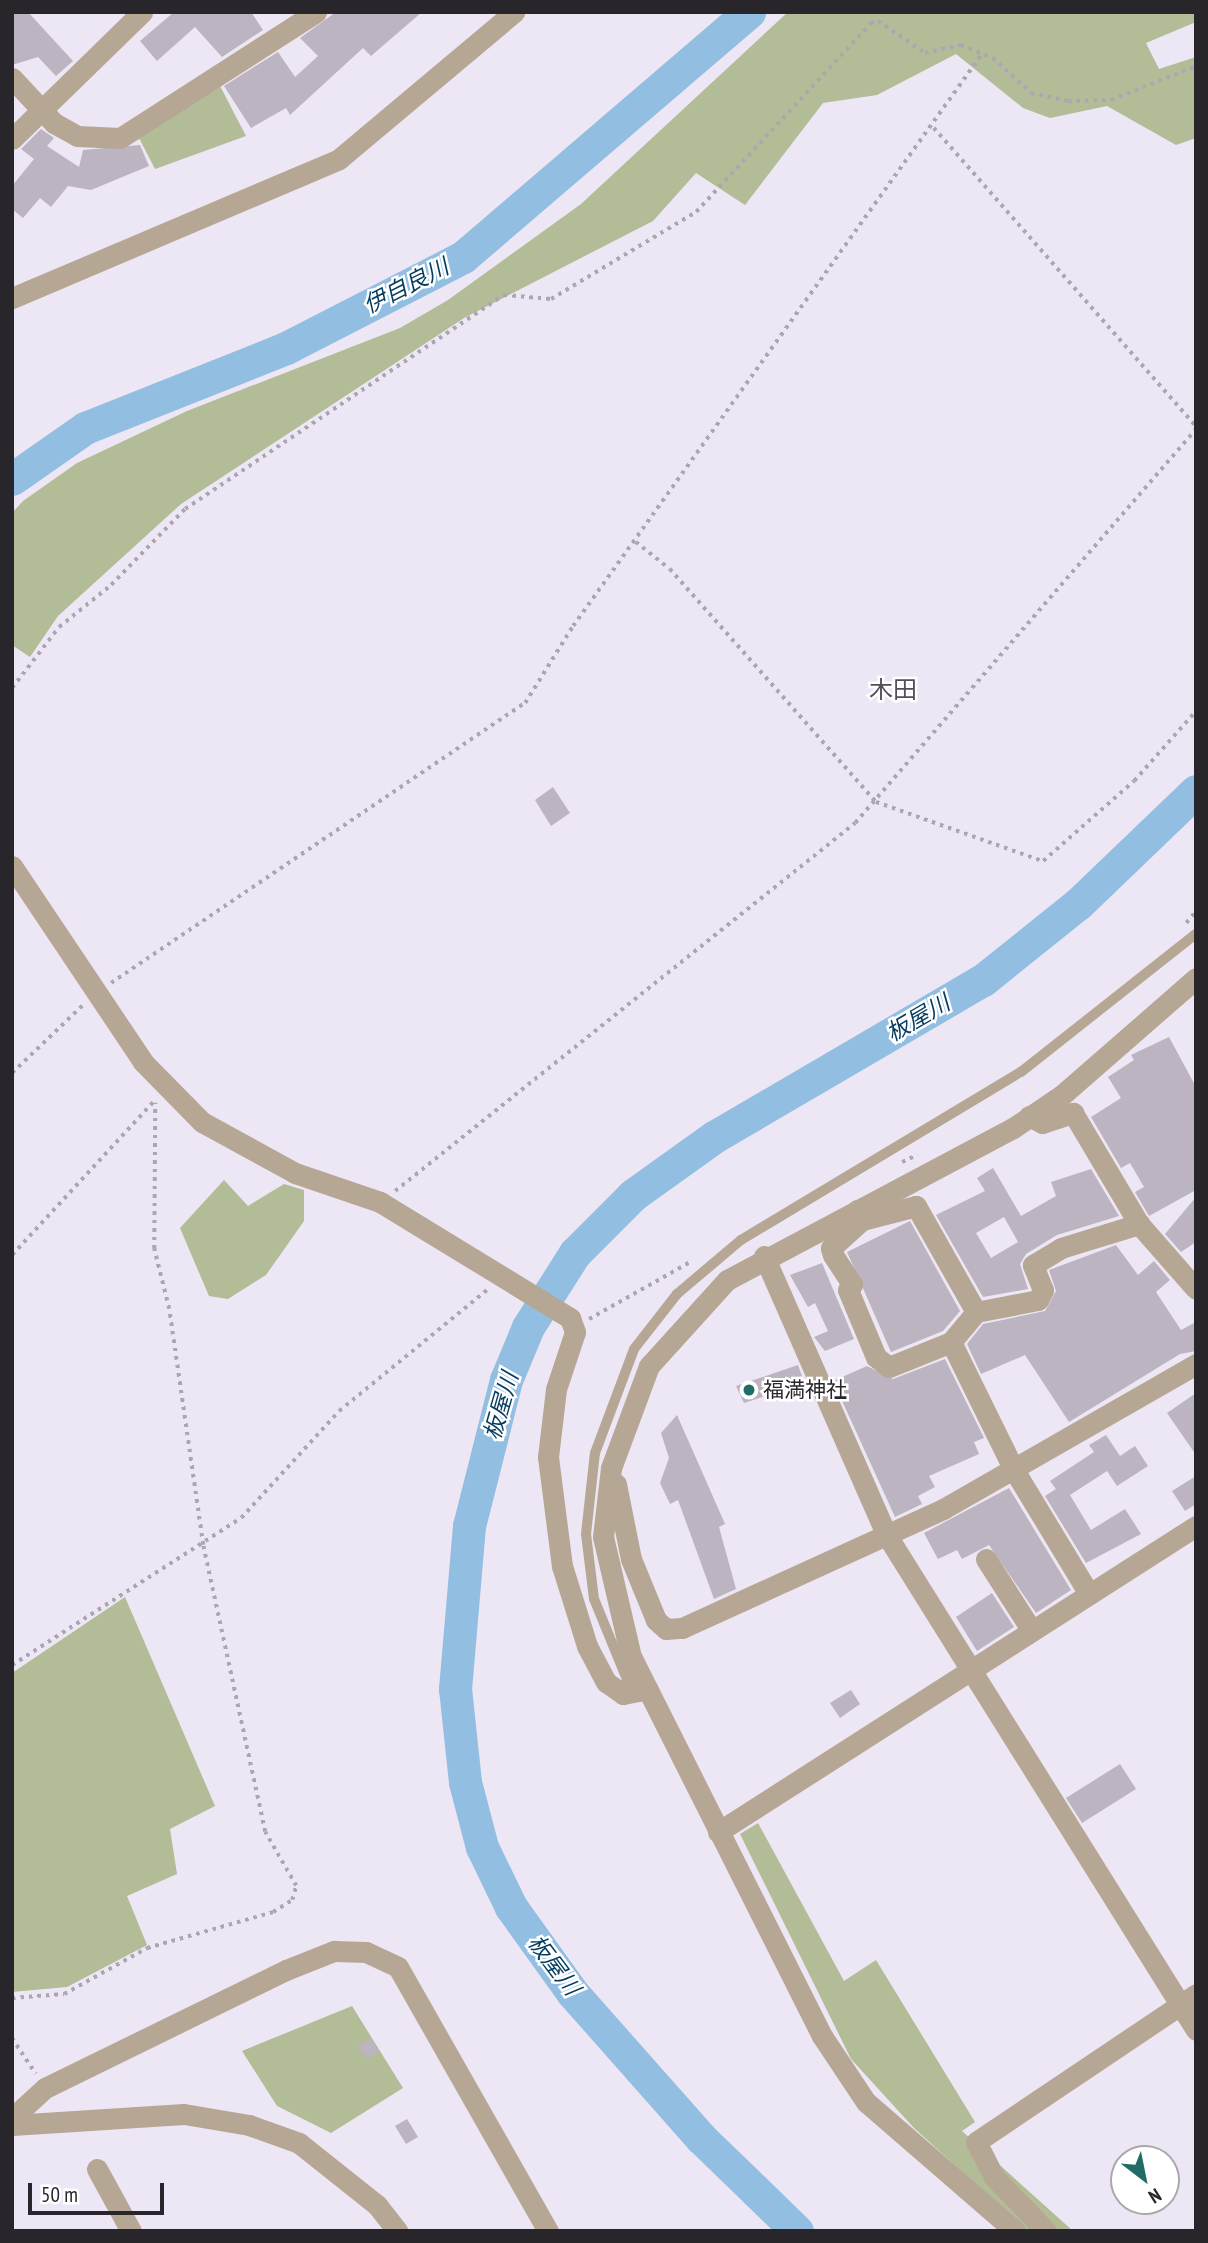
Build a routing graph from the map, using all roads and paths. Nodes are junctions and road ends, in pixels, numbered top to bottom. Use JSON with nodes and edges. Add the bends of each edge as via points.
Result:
{"nodes":[{"id":1,"x":142,"y":12,"type":"edge"},
{"id":2,"x":316,"y":12,"type":"edge"},
{"id":3,"x":513,"y":12,"type":"edge"},
{"id":4,"x":981,"y":55,"type":"junction"},
{"id":5,"x":1196,"y":66,"type":"edge"},
{"id":6,"x":12,"y":78,"type":"edge"},
{"id":7,"x":39,"y":107,"type":"junction"},
{"id":8,"x":934,"y":128,"type":"junction"},
{"id":9,"x":12,"y":139,"type":"edge"},
{"id":10,"x":12,"y":298,"type":"edge"},
{"id":11,"x":1196,"y":428,"type":"edge"},
{"id":12,"x":636,"y":542,"type":"junction"},
{"id":13,"x":12,"y":688,"type":"edge"},
{"id":14,"x":1196,"y":711,"type":"edge"},
{"id":15,"x":876,"y":802,"type":"junction"},
{"id":16,"x":12,"y":866,"type":"edge"},
{"id":17,"x":1196,"y":934,"type":"edge"},
{"id":18,"x":1196,"y":978,"type":"edge"},
{"id":19,"x":96,"y":993,"type":"junction"},
{"id":20,"x":12,"y":1073,"type":"edge"},
{"id":21,"x":161,"y":1095,"type":"junction"},
{"id":22,"x":1029,"y":1116,"type":"junction"},
{"id":23,"x":380,"y":1202,"type":"junction"},
{"id":24,"x":860,"y":1215,"type":"junction"},
{"id":25,"x":1139,"y":1224,"type":"junction"},
{"id":26,"x":12,"y":1255,"type":"edge"},
{"id":27,"x":703,"y":1256,"type":"dead end"},
{"id":28,"x":764,"y":1256,"type":"junction"},
{"id":29,"x":514,"y":1280,"type":"junction"},
{"id":30,"x":1196,"y":1289,"type":"edge"},
{"id":31,"x":976,"y":1312,"type":"junction"},
{"id":32,"x":575,"y":1332,"type":"junction"},
{"id":33,"x":951,"y":1342,"type":"junction"},
{"id":34,"x":1196,"y":1364,"type":"edge"},
{"id":35,"x":611,"y":1468,"type":"junction"},
{"id":36,"x":1014,"y":1470,"type":"junction"},
{"id":37,"x":1196,"y":1526,"type":"edge"},
{"id":38,"x":886,"y":1534,"type":"junction"},
{"id":39,"x":203,"y":1545,"type":"junction"},
{"id":40,"x":986,"y":1559,"type":"dead end"},
{"id":41,"x":1089,"y":1594,"type":"junction"},
{"id":42,"x":1032,"y":1632,"type":"junction"},
{"id":43,"x":12,"y":1665,"type":"edge"},
{"id":44,"x":970,"y":1671,"type":"junction"},
{"id":45,"x":640,"y":1691,"type":"junction"},
{"id":46,"x":718,"y":1832,"type":"junction"},
{"id":47,"x":12,"y":1998,"type":"edge"},
{"id":48,"x":1188,"y":1999,"type":"edge"},
{"id":49,"x":1196,"y":2030,"type":"edge"},
{"id":50,"x":12,"y":2038,"type":"edge"},
{"id":51,"x":45,"y":2088,"type":"junction"},
{"id":52,"x":12,"y":2118,"type":"edge"},
{"id":53,"x":12,"y":2125,"type":"edge"},
{"id":54,"x":97,"y":2169,"type":"dead end"},
{"id":55,"x":131,"y":2231,"type":"edge"},
{"id":56,"x":397,"y":2231,"type":"edge"},
{"id":57,"x":548,"y":2231,"type":"edge"},
{"id":58,"x":1015,"y":2231,"type":"edge"},
{"id":59,"x":1046,"y":2231,"type":"edge"}],
"edges":[{"from":1,"to":7,"type":"street"},
{"from":2,"to":7,"type":"street","via":[[120,138],[77,136]]},
{"from":3,"to":10,"type":"street","via":[[339,159]]},
{"from":4,"to":5,"type":"path","via":[[1031,93],[1068,101],[1111,100]]},
{"from":4,"to":8,"type":"path"},
{"from":4,"to":13,"type":"path","via":[[961,45],[925,53],[878,21],[871,23],[696,212],[551,299],[503,295],[185,509],[111,585],[59,627]]},
{"from":6,"to":7,"type":"street"},
{"from":7,"to":9,"type":"street"},
{"from":8,"to":11,"type":"path"},
{"from":8,"to":12,"type":"path"},
{"from":11,"to":15,"type":"path"},
{"from":12,"to":15,"type":"path","via":[[670,569]]},
{"from":12,"to":19,"type":"path","via":[[525,704]]},
{"from":14,"to":15,"type":"path","via":[[1134,781],[1043,861]]},
{"from":15,"to":23,"type":"path"},
{"from":16,"to":19,"type":"street"},
{"from":17,"to":45,"type":"lane","via":[[1140,984],[1021,1072],[741,1240],[677,1294],[634,1349],[595,1453],[586,1534],[594,1599]]},
{"from":18,"to":22,"type":"street"},
{"from":19,"to":20,"type":"path"},
{"from":19,"to":21,"type":"street"},
{"from":21,"to":23,"type":"street","via":[[274,1162]]},
{"from":21,"to":26,"type":"path"},
{"from":21,"to":39,"type":"path","via":[[154,1249],[169,1309]]},
{"from":22,"to":24,"type":"street"},
{"from":22,"to":25,"type":"street","via":[[1042,1123],[1073,1113]]},
{"from":23,"to":29,"type":"street"},
{"from":24,"to":28,"type":"street"},
{"from":24,"to":31,"type":"street","via":[[916,1206]]},
{"from":24,"to":33,"type":"street","via":[[831,1248],[852,1284],[848,1290],[876,1357],[889,1367]]},
{"from":25,"to":30,"type":"street"},
{"from":25,"to":31,"type":"street","via":[[1061,1248],[1033,1265],[1043,1290],[1038,1300]]},
{"from":27,"to":32,"type":"path","via":[[665,1272]]},
{"from":28,"to":35,"type":"street","via":[[688,1317],[649,1366]]},
{"from":28,"to":38,"type":"street"},
{"from":29,"to":32,"type":"street","via":[[562,1309]]},
{"from":29,"to":39,"type":"path","via":[[339,1411],[241,1518]]},
{"from":31,"to":33,"type":"street"},
{"from":32,"to":45,"type":"street","via":[[551,1418],[554,1518],[587,1646],[606,1682]]},
{"from":33,"to":36,"type":"street"},
{"from":34,"to":36,"type":"street"},
{"from":35,"to":38,"type":"street","via":[[631,1559],[656,1620],[666,1629],[682,1628]]},
{"from":35,"to":45,"type":"street","via":[[603,1537],[617,1617]]},
{"from":36,"to":38,"type":"street"},
{"from":36,"to":41,"type":"street"},
{"from":37,"to":41,"type":"street"},
{"from":38,"to":44,"type":"street"},
{"from":39,"to":43,"type":"path","via":[[159,1566]]},
{"from":39,"to":47,"type":"path","via":[[254,1793],[265,1832],[296,1886],[292,1900],[273,1912],[147,1948],[64,1994]]},
{"from":40,"to":42,"type":"street"},
{"from":41,"to":42,"type":"street"},
{"from":42,"to":44,"type":"street"},
{"from":44,"to":46,"type":"street"},
{"from":44,"to":48,"type":"street"},
{"from":45,"to":46,"type":"street"},
{"from":46,"to":58,"type":"street","via":[[822,2036],[866,2102]]},
{"from":48,"to":49,"type":"street"},
{"from":48,"to":59,"type":"street","via":[[976,2142],[993,2177]]},
{"from":50,"to":51,"type":"path"},
{"from":51,"to":52,"type":"street"},
{"from":51,"to":57,"type":"street","via":[[286,1970],[334,1951],[366,1952],[398,1967]]},
{"from":53,"to":56,"type":"street","via":[[184,2114],[249,2125],[299,2143],[377,2205]]},
{"from":54,"to":55,"type":"street"}]}
